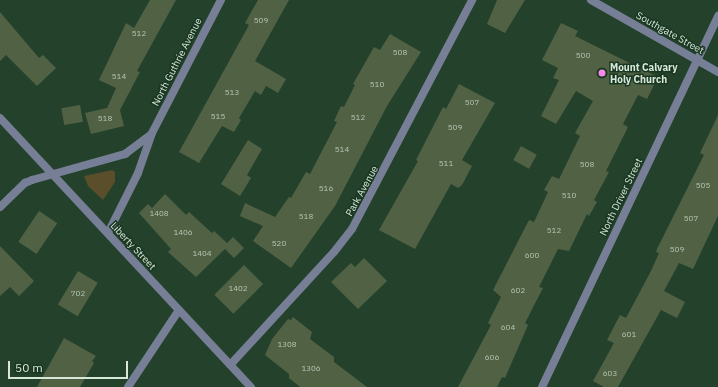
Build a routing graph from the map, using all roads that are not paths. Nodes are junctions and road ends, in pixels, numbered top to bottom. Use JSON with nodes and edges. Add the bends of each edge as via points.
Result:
{"nodes":[{"id":1,"x":220,"y":0,"type":"edge"},
{"id":2,"x":472,"y":0,"type":"edge"},
{"id":3,"x":590,"y":0,"type":"edge"},
{"id":4,"x":718,"y":16,"type":"edge"},
{"id":5,"x":698,"y":60,"type":"junction"},
{"id":6,"x":718,"y":72,"type":"edge"},
{"id":7,"x":0,"y":118,"type":"edge"},
{"id":8,"x":152,"y":133,"type":"junction"},
{"id":9,"x":52,"y":173,"type":"junction"},
{"id":10,"x":0,"y":207,"type":"edge"},
{"id":11,"x":108,"y":233,"type":"junction"},
{"id":12,"x":179,"y":310,"type":"junction"},
{"id":13,"x":230,"y":364,"type":"junction"},
{"id":14,"x":128,"y":387,"type":"edge"},
{"id":15,"x":251,"y":387,"type":"edge"},
{"id":16,"x":542,"y":387,"type":"edge"}],
"edges":[{"from":1,"to":8,"type":"street","name":"North Guthrie Avenue"},
{"from":2,"to":13,"type":"street","name":"Park Avenue","via":[[352,229],[334,252]]},
{"from":3,"to":5,"type":"street","name":"Southgate Street"},
{"from":4,"to":5,"type":"street","name":"North Driver Street"},
{"from":5,"to":6,"type":"street","name":"Southgate Street"},
{"from":5,"to":16,"type":"street","name":"North Driver Street"},
{"from":7,"to":9,"type":"street","name":"Liberty Street"},
{"from":8,"to":9,"type":"street","name":"North Guthrie Avenue","via":[[143,143],[125,154]]},
{"from":8,"to":11,"type":"street","name":"North Guthrie Avenue","via":[[138,173]]},
{"from":9,"to":10,"type":"street","name":"North Guthrie Avenue","via":[[25,183]]},
{"from":9,"to":11,"type":"street","name":"Liberty Street"},
{"from":11,"to":12,"type":"street","name":"Liberty Street"},
{"from":12,"to":13,"type":"street","name":"Liberty Street"},
{"from":12,"to":14,"type":"street"},
{"from":13,"to":15,"type":"street","name":"Liberty Street"}]}
